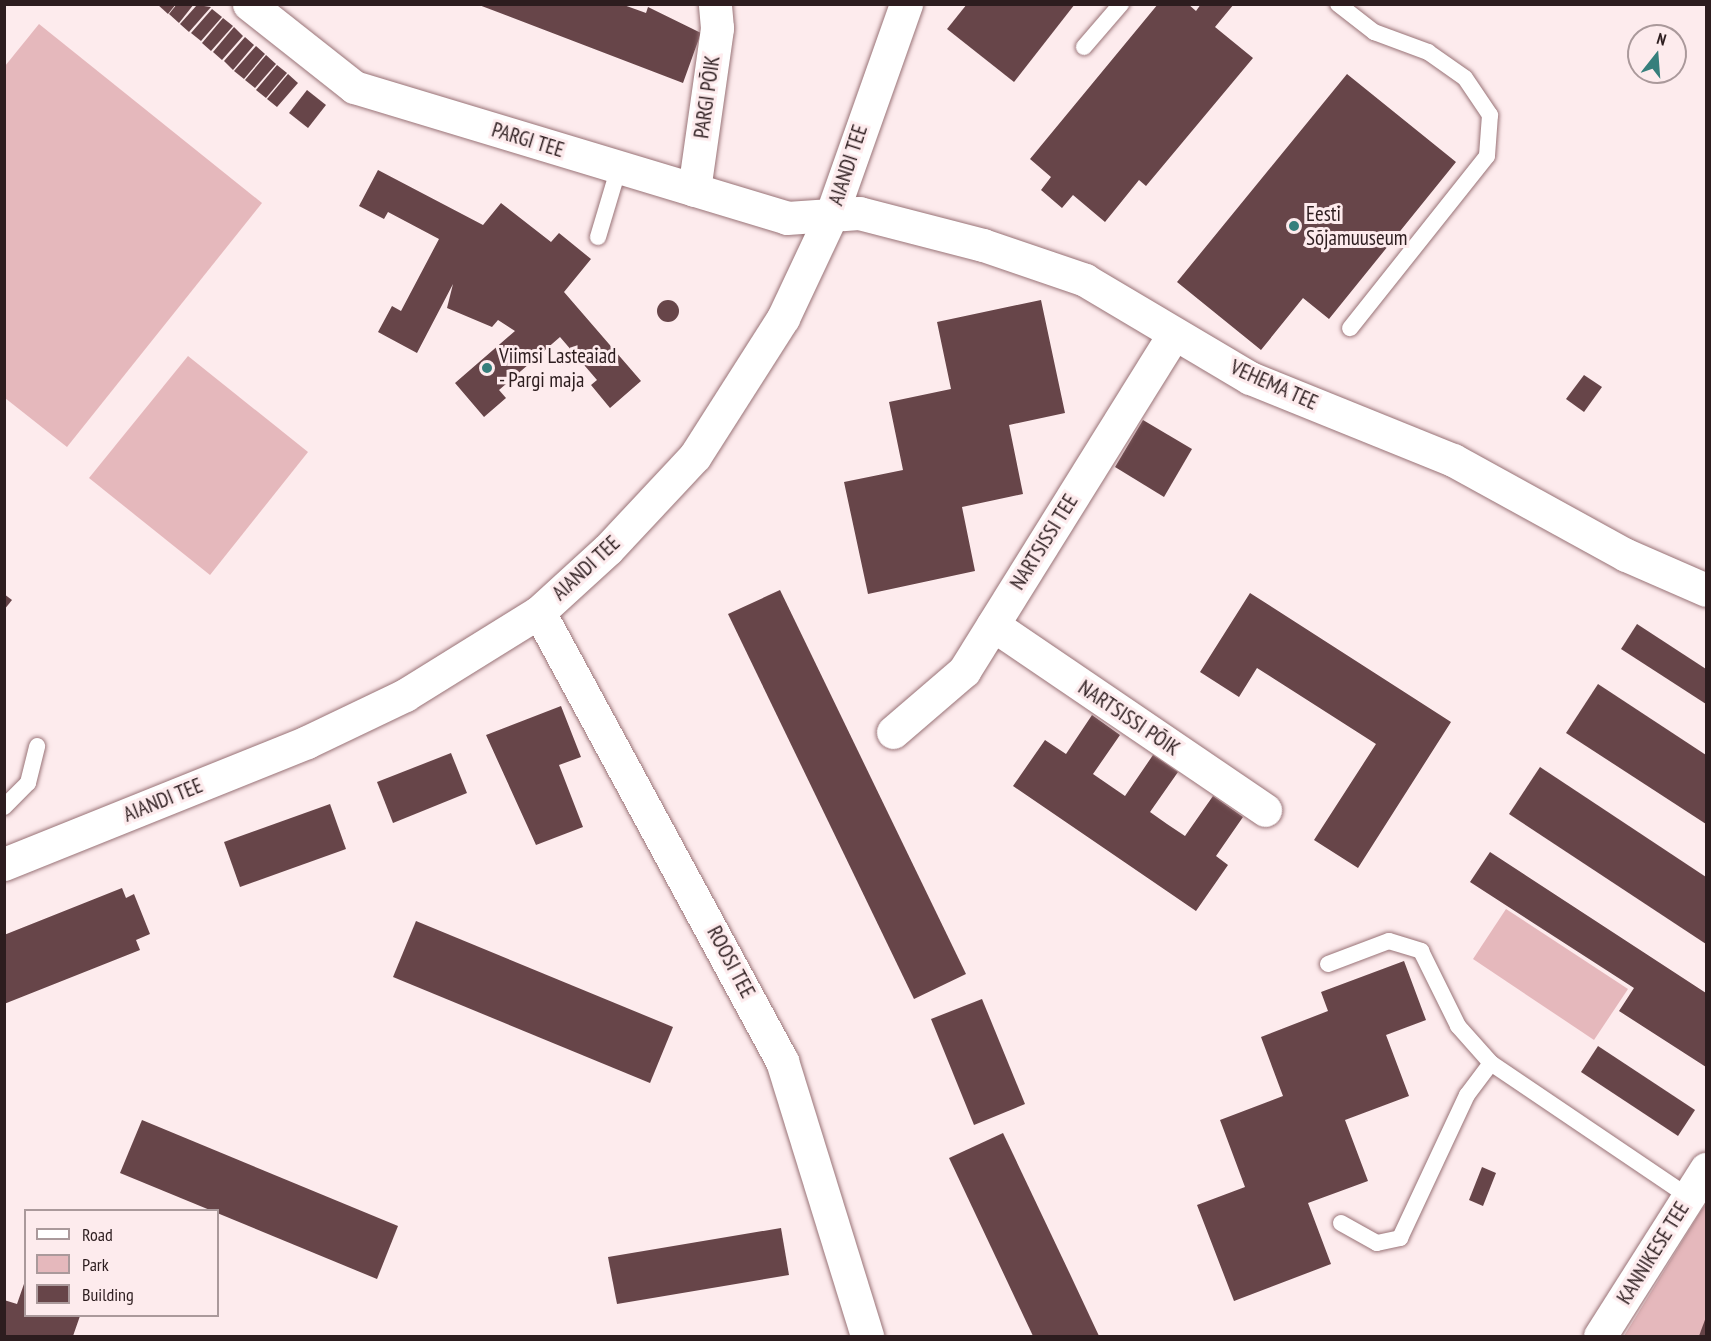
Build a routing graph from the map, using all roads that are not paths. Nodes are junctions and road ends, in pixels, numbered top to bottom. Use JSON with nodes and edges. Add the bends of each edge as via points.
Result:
{"nodes":[{"id":1,"x":249,"y":4,"type":"edge"},
{"id":2,"x":716,"y":4,"type":"edge"},
{"id":3,"x":906,"y":4,"type":"edge"},
{"id":4,"x":1122,"y":4,"type":"edge"},
{"id":5,"x":1338,"y":4,"type":"edge"},
{"id":6,"x":1084,"y":47,"type":"dead end"},
{"id":7,"x":619,"y":167,"type":"junction"},
{"id":8,"x":694,"y":190,"type":"junction"},
{"id":9,"x":831,"y":216,"type":"junction"},
{"id":10,"x":598,"y":237,"type":"dead end"},
{"id":11,"x":1350,"y":328,"type":"dead end"},
{"id":12,"x":1174,"y":334,"type":"junction"},
{"id":13,"x":1707,"y":590,"type":"edge"},
{"id":14,"x":539,"y":612,"type":"junction"},
{"id":15,"x":993,"y":625,"type":"junction"},
{"id":16,"x":893,"y":732,"type":"dead end"},
{"id":17,"x":37,"y":746,"type":"dead end"},
{"id":18,"x":4,"y":807,"type":"edge"},
{"id":19,"x":1265,"y":810,"type":"dead end"},
{"id":20,"x":7,"y":859,"type":"edge"},
{"id":21,"x":1328,"y":964,"type":"dead end"},
{"id":22,"x":1491,"y":1063,"type":"junction"},
{"id":23,"x":1707,"y":1169,"type":"edge"},
{"id":24,"x":1689,"y":1197,"type":"junction"},
{"id":25,"x":1341,"y":1223,"type":"dead end"},
{"id":26,"x":867,"y":1336,"type":"edge"},
{"id":27,"x":1600,"y":1336,"type":"edge"}],
"edges":[{"from":1,"to":7,"type":"street","name":"PARGI TEE","via":[[354,87]]},
{"from":2,"to":8,"type":"street","name":"PARGI PÕIK","via":[[717,28]]},
{"from":3,"to":9,"type":"street","name":"AIANDI TEE"},
{"from":4,"to":6,"type":"lane"},
{"from":5,"to":11,"type":"lane","via":[[1374,32],[1428,52],[1465,78],[1490,115],[1487,156]]},
{"from":7,"to":8,"type":"street","name":"PARGI TEE"},
{"from":7,"to":10,"type":"lane"},
{"from":8,"to":9,"type":"street","name":"PARGI TEE","via":[[787,218]]},
{"from":9,"to":12,"type":"street","name":"VEHEMA TEE","via":[[859,213],[983,245],[1085,280]]},
{"from":9,"to":14,"type":"street","name":"AIANDI TEE","via":[[783,318],[695,456]]},
{"from":12,"to":13,"type":"street","name":"VEHEMA TEE","via":[[1250,378],[1453,460],[1626,555]]},
{"from":12,"to":15,"type":"street","name":"NARTSISSI TEE"},
{"from":14,"to":20,"type":"street","name":"AIANDI TEE","via":[[405,695],[307,742]]},
{"from":14,"to":26,"type":"street","name":"ROOSI TEE","via":[[782,1061]]},
{"from":15,"to":16,"type":"street","name":"NARTSISSI TEE","via":[[964,671]]},
{"from":15,"to":19,"type":"street","name":"NARTSISSI PÕIK"},
{"from":17,"to":18,"type":"lane","via":[[28,783]]},
{"from":21,"to":22,"type":"lane","via":[[1389,942],[1421,951],[1458,1026]]},
{"from":22,"to":24,"type":"lane"},
{"from":22,"to":25,"type":"lane","via":[[1467,1095],[1400,1238],[1377,1243]]},
{"from":23,"to":24,"type":"street","name":"KANNIKESE TEE"},
{"from":24,"to":27,"type":"street","name":"KANNIKESE TEE"}]}
